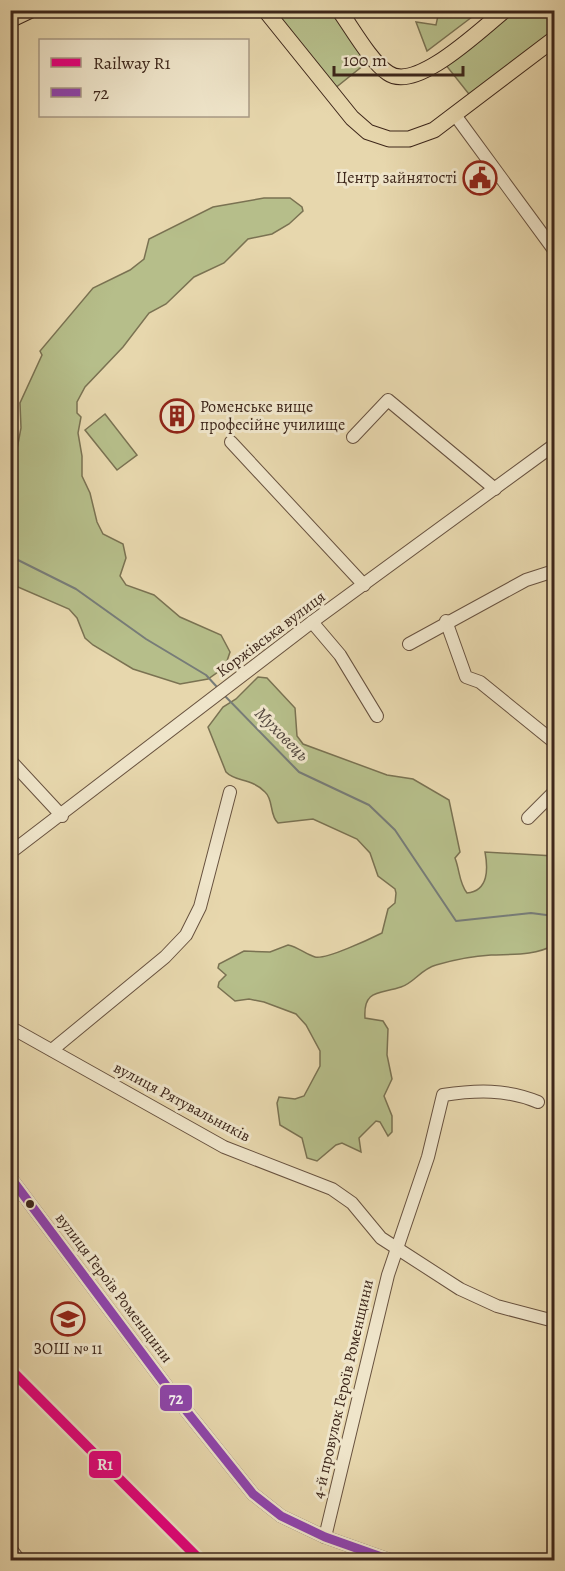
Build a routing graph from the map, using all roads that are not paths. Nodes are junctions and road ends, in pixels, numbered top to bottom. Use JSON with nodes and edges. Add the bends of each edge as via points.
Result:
{"nodes":[{"id":1,"x":31,"y":10,"type":"edge"},
{"id":2,"x":265,"y":10,"type":"edge"},
{"id":3,"x":339,"y":10,"type":"edge"},
{"id":4,"x":505,"y":10,"type":"edge"},
{"id":5,"x":10,"y":20,"type":"edge"},
{"id":6,"x":555,"y":39,"type":"edge"},
{"id":7,"x":455,"y":115,"type":"junction"},
{"id":8,"x":555,"y":250,"type":"edge"},
{"id":9,"x":353,"y":436,"type":"dead end"},
{"id":10,"x":231,"y":442,"type":"dead end"},
{"id":11,"x":555,"y":445,"type":"edge"},
{"id":12,"x":495,"y":489,"type":"junction"},
{"id":13,"x":555,"y":571,"type":"edge"},
{"id":14,"x":364,"y":585,"type":"junction"},
{"id":15,"x":446,"y":621,"type":"junction"},
{"id":16,"x":312,"y":622,"type":"junction"},
{"id":17,"x":409,"y":644,"type":"dead end"},
{"id":18,"x":377,"y":716,"type":"dead end"},
{"id":19,"x":555,"y":742,"type":"edge"},
{"id":20,"x":10,"y":760,"type":"edge"},
{"id":21,"x":230,"y":792,"type":"dead end"},
{"id":22,"x":555,"y":792,"type":"edge"},
{"id":23,"x":62,"y":816,"type":"junction"},
{"id":24,"x":528,"y":818,"type":"dead end"},
{"id":25,"x":10,"y":853,"type":"edge"},
{"id":26,"x":10,"y":1027,"type":"edge"},
{"id":27,"x":52,"y":1050,"type":"junction"},
{"id":28,"x":538,"y":1102,"type":"dead end"},
{"id":29,"x":10,"y":1177,"type":"edge"},
{"id":30,"x":396,"y":1250,"type":"junction"},
{"id":31,"x":555,"y":1321,"type":"edge"},
{"id":32,"x":325,"y":1537,"type":"junction"},
{"id":33,"x":10,"y":1548,"type":"edge"},
{"id":34,"x":19,"y":1560,"type":"edge"},
{"id":35,"x":390,"y":1560,"type":"edge"}],
"edges":[{"from":1,"to":5,"type":"main road"},
{"from":2,"to":7,"type":"main road","via":[[352,118],[368,132],[389,139],[409,139],[434,130]]},
{"from":3,"to":4,"type":"main road","via":[[388,74],[404,79],[426,72]]},
{"from":6,"to":7,"type":"main road"},
{"from":7,"to":8,"type":"street"},
{"from":9,"to":12,"type":"street","via":[[388,400]]},
{"from":10,"to":14,"type":"street"},
{"from":11,"to":12,"type":"street","name":"Коржівська вулиця"},
{"from":12,"to":14,"type":"street","name":"Коржівська вулиця"},
{"from":13,"to":15,"type":"street","via":[[526,580]]},
{"from":14,"to":16,"type":"street","name":"Коржівська вулиця"},
{"from":15,"to":17,"type":"street"},
{"from":15,"to":19,"type":"street","via":[[466,678],[480,682]]},
{"from":16,"to":18,"type":"street","via":[[340,655]]},
{"from":16,"to":23,"type":"street","name":"Коржівська вулиця"},
{"from":20,"to":23,"type":"street"},
{"from":21,"to":27,"type":"street","via":[[200,907],[186,935],[165,957]]},
{"from":22,"to":24,"type":"street"},
{"from":23,"to":25,"type":"street","name":"Коржівська вулиця"},
{"from":26,"to":27,"type":"street","name":"вулиця Рятувальників"},
{"from":27,"to":30,"type":"street","name":"вулиця Рятувальників","via":[[224,1147],[333,1189],[352,1203]]},
{"from":28,"to":30,"type":"street","name":"4-й провулок Героїв Роменщини","via":[[523,1095],[479,1089],[443,1095],[428,1157]]},
{"from":29,"to":32,"type":"street","name":"вулиця Героїв Роменщини","via":[[232,1472],[280,1516]]},
{"from":30,"to":31,"type":"street","name":"вулиця Рятувальників","via":[[460,1289],[497,1306]]},
{"from":30,"to":32,"type":"street","name":"4-й провулок Героїв Роменщини"},
{"from":32,"to":35,"type":"street","name":"вулиця Героїв Роменщини"},
{"from":33,"to":34,"type":"street"}]}
